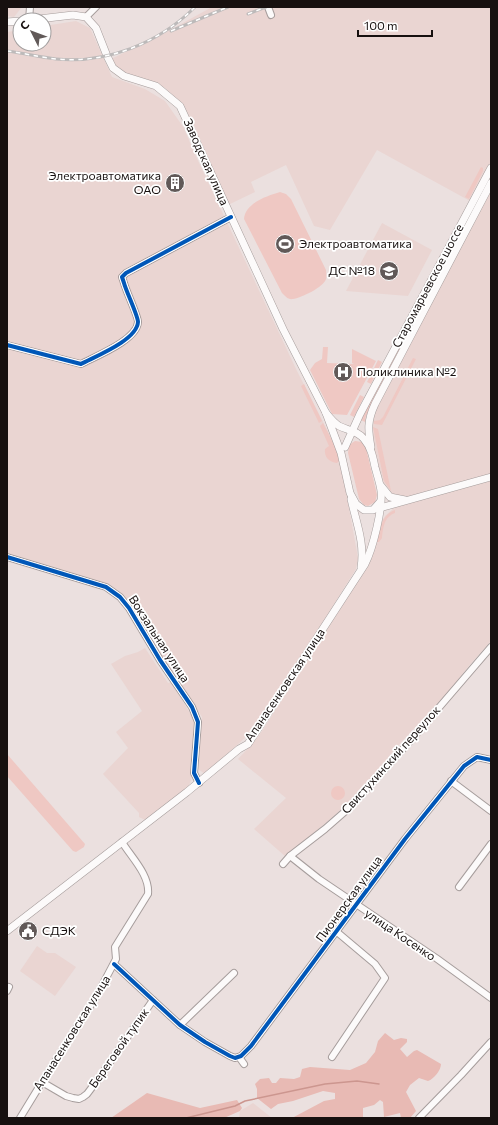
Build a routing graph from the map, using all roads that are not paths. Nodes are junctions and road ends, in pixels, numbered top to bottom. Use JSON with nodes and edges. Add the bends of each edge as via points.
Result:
{"nodes":[{"id":1,"x":96,"y":7,"type":"edge"},
{"id":2,"x":268,"y":7,"type":"edge"},
{"id":3,"x":271,"y":15,"type":"dead end"},
{"id":4,"x":52,"y":17,"type":"edge"},
{"id":5,"x":86,"y":17,"type":"junction"},
{"id":6,"x":491,"y":168,"type":"edge"},
{"id":7,"x":491,"y":183,"type":"edge"},
{"id":8,"x":231,"y":217,"type":"junction"},
{"id":9,"x":7,"y":345,"type":"edge"},
{"id":10,"x":326,"y":413,"type":"junction"},
{"id":11,"x":357,"y":420,"type":"junction"},
{"id":12,"x":339,"y":425,"type":"junction"},
{"id":13,"x":352,"y":431,"type":"junction"},
{"id":14,"x":366,"y":442,"type":"junction"},
{"id":15,"x":345,"y":447,"type":"junction"},
{"id":16,"x":372,"y":454,"type":"junction"},
{"id":17,"x":344,"y":466,"type":"junction"},
{"id":18,"x":491,"y":477,"type":"edge"},
{"id":19,"x":379,"y":483,"type":"junction"},
{"id":20,"x":350,"y":493,"type":"junction"},
{"id":21,"x":409,"y":501,"type":"junction"},
{"id":22,"x":395,"y":504,"type":"junction"},
{"id":23,"x":380,"y":506,"type":"junction"},
{"id":24,"x":377,"y":526,"type":"junction"},
{"id":25,"x":7,"y":558,"type":"edge"},
{"id":26,"x":358,"y":574,"type":"junction"},
{"id":27,"x":491,"y":646,"type":"edge"},
{"id":28,"x":491,"y":760,"type":"edge"},
{"id":29,"x":451,"y":781,"type":"junction"},
{"id":30,"x":199,"y":783,"type":"junction"},
{"id":31,"x":491,"y":811,"type":"edge"},
{"id":32,"x":122,"y":842,"type":"junction"},
{"id":33,"x":491,"y":844,"type":"edge"},
{"id":34,"x":290,"y":856,"type":"junction"},
{"id":35,"x":283,"y":864,"type":"dead end"},
{"id":36,"x":459,"y":887,"type":"dead end"},
{"id":37,"x":356,"y":906,"type":"junction"},
{"id":38,"x":8,"y":927,"type":"edge"},
{"id":39,"x":337,"y":932,"type":"junction"},
{"id":40,"x":114,"y":964,"type":"junction"},
{"id":41,"x":234,"y":973,"type":"dead end"},
{"id":42,"x":491,"y":998,"type":"edge"},
{"id":43,"x":153,"y":1000,"type":"junction"},
{"id":44,"x":180,"y":1025,"type":"junction"},
{"id":45,"x":491,"y":1042,"type":"edge"},
{"id":46,"x":240,"y":1057,"type":"junction"},
{"id":47,"x":332,"y":1057,"type":"dead end"},
{"id":48,"x":244,"y":1064,"type":"dead end"},
{"id":49,"x":42,"y":1082,"type":"junction"},
{"id":50,"x":20,"y":1118,"type":"edge"},
{"id":51,"x":419,"y":1118,"type":"edge"}],
"edges":[{"from":1,"to":5,"type":"street"},
{"from":2,"to":3,"type":"street"},
{"from":4,"to":5,"type":"main road","via":[[73,15]]},
{"from":5,"to":8,"type":"main road","name":"Заводская улица","via":[[96,28],[113,68],[124,76],[156,86],[180,106]]},
{"from":6,"to":11,"type":"main road","name":"Старомарьевское шоссе"},
{"from":7,"to":16,"type":"main road","name":"Старомарьевское шоссе","via":[[370,415],[368,424]]},
{"from":8,"to":9,"type":"street","via":[[122,277],[138,321],[132,334],[116,346],[81,364]]},
{"from":8,"to":10,"type":"main road","name":"Заводская улица","via":[[283,329]]},
{"from":10,"to":12,"type":"main road"},
{"from":10,"to":17,"type":"main road"},
{"from":11,"to":12,"type":"main road","via":[[349,426]]},
{"from":11,"to":13,"type":"main road","name":"Старомарьевское шоссе"},
{"from":12,"to":13,"type":"main road"},
{"from":13,"to":14,"type":"main road"},
{"from":13,"to":15,"type":"main road","name":"Старомарьевское шоссе"},
{"from":14,"to":15,"type":"main road","via":[[355,439],[348,442]]},
{"from":14,"to":16,"type":"main road"},
{"from":15,"to":17,"type":"main road"},
{"from":16,"to":19,"type":"main road"},
{"from":17,"to":20,"type":"main road"},
{"from":18,"to":21,"type":"main road"},
{"from":19,"to":21,"type":"main road","via":[[390,497]]},
{"from":19,"to":23,"type":"main road"},
{"from":20,"to":23,"type":"main road","via":[[360,508],[368,511]]},
{"from":20,"to":26,"type":"main road","via":[[362,546]]},
{"from":21,"to":22,"type":"main road"},
{"from":22,"to":23,"type":"main road"},
{"from":22,"to":24,"type":"main road","via":[[382,515]]},
{"from":23,"to":24,"type":"main road"},
{"from":24,"to":26,"type":"main road","via":[[369,556]]},
{"from":25,"to":30,"type":"street","name":"Вокзальная улица","via":[[106,587],[120,597],[192,707],[198,722],[194,773]]},
{"from":26,"to":30,"type":"main road","name":"Апанасенковская улица","via":[[248,744]]},
{"from":27,"to":34,"type":"street","name":"Свистухинский переулок","via":[[349,808]]},
{"from":28,"to":29,"type":"street","name":"Пионерская улица","via":[[477,757],[464,766]]},
{"from":29,"to":31,"type":"street"},
{"from":29,"to":37,"type":"street","name":"Пионерская улица"},
{"from":30,"to":32,"type":"main road","name":"Апанасенковская улица"},
{"from":32,"to":38,"type":"main road","name":"Апанасенковская улица"},
{"from":32,"to":40,"type":"street","name":"Апанасенковская улица","via":[[143,874],[148,894],[115,947]]},
{"from":33,"to":36,"type":"street"},
{"from":34,"to":35,"type":"street","name":"Свистухинский переулок"},
{"from":34,"to":37,"type":"street","name":"улица Косенко"},
{"from":37,"to":39,"type":"street","name":"Пионерская улица"},
{"from":37,"to":42,"type":"street","name":"улица Косенко","via":[[436,958]]},
{"from":39,"to":46,"type":"street","name":"Пионерская улица"},
{"from":39,"to":47,"type":"street","via":[[375,964],[385,978]]},
{"from":40,"to":43,"type":"street"},
{"from":40,"to":49,"type":"street","name":"Апанасенковская улица"},
{"from":41,"to":44,"type":"street"},
{"from":43,"to":44,"type":"street"},
{"from":43,"to":49,"type":"street","name":"Береговой тупик","via":[[83,1097],[79,1099],[66,1096]]},
{"from":44,"to":46,"type":"street","via":[[230,1056]]},
{"from":45,"to":51,"type":"street"},
{"from":46,"to":48,"type":"street"},
{"from":49,"to":50,"type":"street","name":"Апанасенковская улица"}]}
